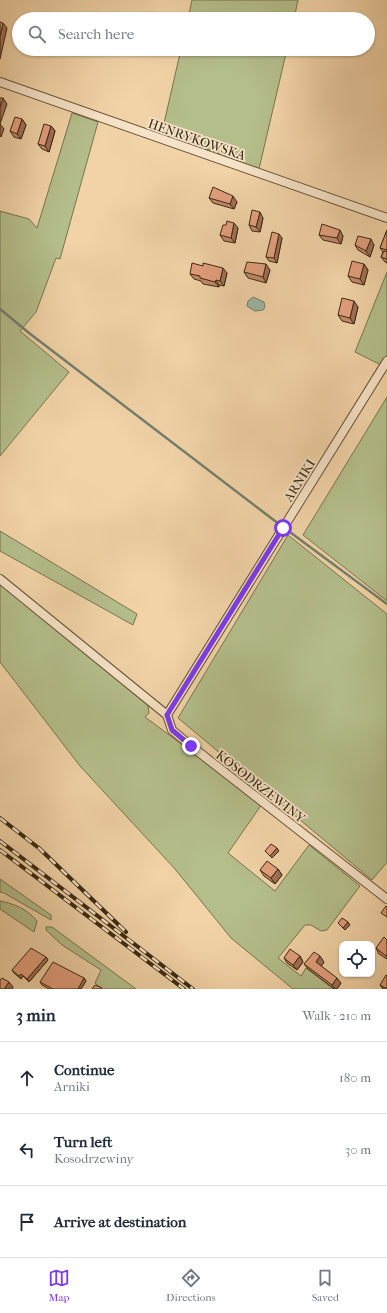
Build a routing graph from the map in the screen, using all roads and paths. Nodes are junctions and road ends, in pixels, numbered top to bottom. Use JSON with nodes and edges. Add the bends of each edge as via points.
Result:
{"nodes":[{"id":1,"x":0,"y":82,"type":"edge"},
{"id":2,"x":387,"y":218,"type":"edge"},
{"id":3,"x":387,"y":360,"type":"edge"},
{"id":4,"x":0,"y":579,"type":"edge"},
{"id":5,"x":167,"y":715,"type":"junction"},
{"id":6,"x":387,"y":899,"type":"edge"}],
"edges":[{"from":1,"to":2,"type":"street","name":"HENRYKOWSKA"},
{"from":3,"to":5,"type":"street","name":"ARNIKI"},
{"from":4,"to":5,"type":"street","name":"KOSODRZEWINY"},
{"from":5,"to":6,"type":"street","name":"KOSODRZEWINY","via":[[172,730],[191,746]]}]}
